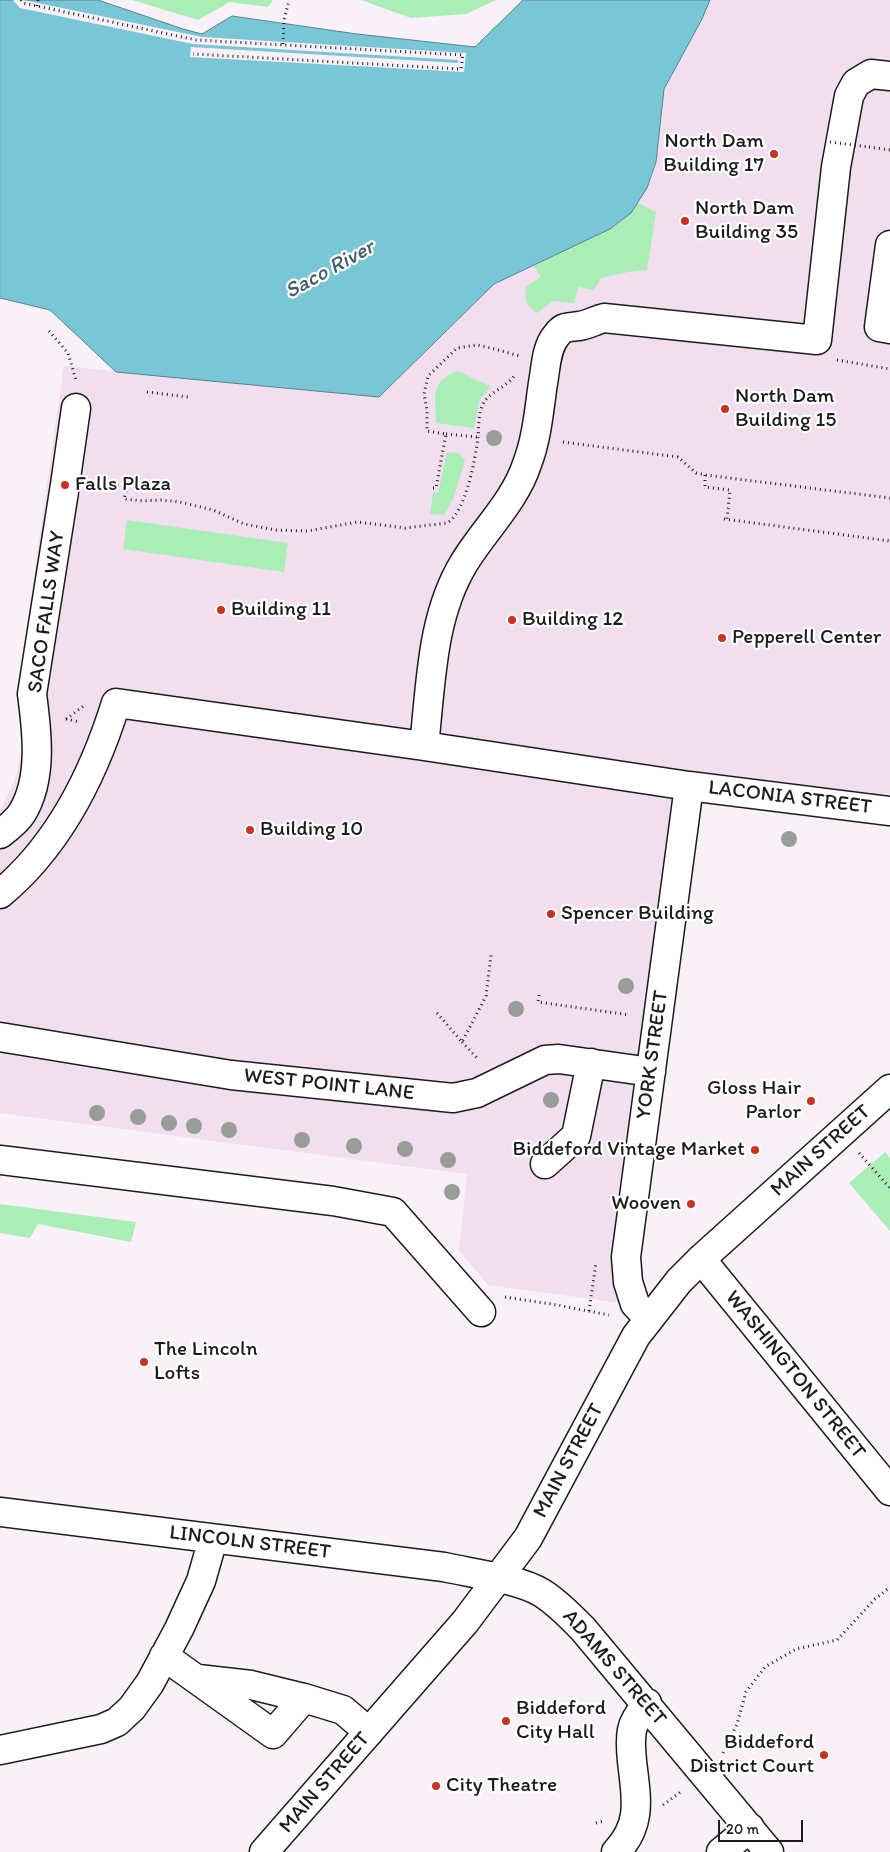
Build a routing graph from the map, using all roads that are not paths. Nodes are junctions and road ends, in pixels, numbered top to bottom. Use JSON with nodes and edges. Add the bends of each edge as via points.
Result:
{"nodes":[{"id":1,"x":890,"y":76,"type":"edge"},
{"id":2,"x":890,"y":245,"type":"edge"},
{"id":3,"x":890,"y":329,"type":"edge"},
{"id":4,"x":76,"y":408,"type":"road end"},
{"id":5,"x":424,"y":746,"type":"junction"},
{"id":6,"x":689,"y":786,"type":"junction"},
{"id":7,"x":890,"y":811,"type":"edge"},
{"id":8,"x":0,"y":834,"type":"edge"},
{"id":9,"x":0,"y":894,"type":"edge"},
{"id":10,"x":0,"y":1037,"type":"edge"},
{"id":11,"x":591,"y":1064,"type":"junction"},
{"id":12,"x":651,"y":1072,"type":"junction"},
{"id":13,"x":890,"y":1089,"type":"edge"},
{"id":14,"x":0,"y":1160,"type":"edge"},
{"id":15,"x":545,"y":1164,"type":"dead end"},
{"id":16,"x":701,"y":1259,"type":"junction"},
{"id":17,"x":481,"y":1312,"type":"dead end"},
{"id":18,"x":648,"y":1319,"type":"junction"},
{"id":19,"x":890,"y":1491,"type":"edge"},
{"id":20,"x":0,"y":1512,"type":"edge"},
{"id":21,"x":214,"y":1539,"type":"junction"},
{"id":22,"x":498,"y":1578,"type":"junction"},
{"id":23,"x":164,"y":1656,"type":"junction"},
{"id":24,"x":196,"y":1679,"type":"junction"},
{"id":25,"x":304,"y":1698,"type":"junction"},
{"id":26,"x":646,"y":1703,"type":"junction"},
{"id":27,"x":369,"y":1732,"type":"junction"},
{"id":28,"x":0,"y":1750,"type":"edge"},
{"id":29,"x":750,"y":1828,"type":"junction"},
{"id":30,"x":264,"y":1852,"type":"edge"},
{"id":31,"x":616,"y":1852,"type":"edge"},
{"id":32,"x":721,"y":1852,"type":"edge"},
{"id":33,"x":769,"y":1852,"type":"edge"}],
"edges":[{"from":1,"to":5,"type":"street","via":[[871,74],[856,83],[849,96],[836,167],[817,340],[604,318],[564,328],[550,344],[535,438],[527,466],[512,496],[464,563],[450,590],[435,649]]},
{"from":2,"to":3,"type":"street","via":[[879,327]]},
{"from":4,"to":8,"type":"street","name":"SACO FALLS WAY","via":[[32,694],[36,725],[35,774],[22,812]]},
{"from":5,"to":6,"type":"street","name":"LACONIA STREET"},
{"from":5,"to":9,"type":"street","name":"LACONIA STREET","via":[[116,703],[103,744],[54,836],[20,877]]},
{"from":6,"to":7,"type":"street","name":"LACONIA STREET"},
{"from":6,"to":12,"type":"street","name":"YORK STREET"},
{"from":10,"to":11,"type":"street","name":"WEST POINT LANE","via":[[231,1074],[453,1098],[476,1093],[545,1060]]},
{"from":11,"to":12,"type":"street","name":"WEST POINT LANE"},
{"from":11,"to":15,"type":"street","via":[[576,1136]]},
{"from":12,"to":18,"type":"street","name":"YORK STREET","via":[[626,1257],[628,1282],[635,1304]]},
{"from":13,"to":16,"type":"street","name":"MAIN STREET"},
{"from":14,"to":17,"type":"street","via":[[333,1201],[393,1212]]},
{"from":16,"to":18,"type":"street","name":"MAIN STREET"},
{"from":16,"to":19,"type":"street","name":"WASHINGTON STREET"},
{"from":18,"to":22,"type":"street","name":"MAIN STREET","via":[[626,1352],[528,1538]]},
{"from":20,"to":21,"type":"street","name":"LINCOLN STREET"},
{"from":21,"to":22,"type":"street","name":"LINCOLN STREET","via":[[444,1567]]},
{"from":21,"to":23,"type":"street","via":[[201,1581]]},
{"from":22,"to":26,"type":"street","name":"ADAMS STREET","via":[[533,1588],[557,1603]]},
{"from":22,"to":27,"type":"street","name":"MAIN STREET","via":[[465,1622]]},
{"from":23,"to":24,"type":"street"},
{"from":23,"to":28,"type":"street","via":[[132,1708],[116,1722],[101,1729]]},
{"from":24,"to":25,"type":"street","via":[[251,1685]]},
{"from":24,"to":25,"type":"street","via":[[273,1734]]},
{"from":25,"to":27,"type":"street","via":[[343,1710]]},
{"from":26,"to":29,"type":"street","name":"ADAMS STREET"},
{"from":26,"to":31,"type":"street","via":[[632,1730],[636,1815],[632,1832]]},
{"from":27,"to":30,"type":"street","name":"MAIN STREET"},
{"from":29,"to":32,"type":"street"},
{"from":29,"to":33,"type":"street","name":"ADAMS STREET"}]}
